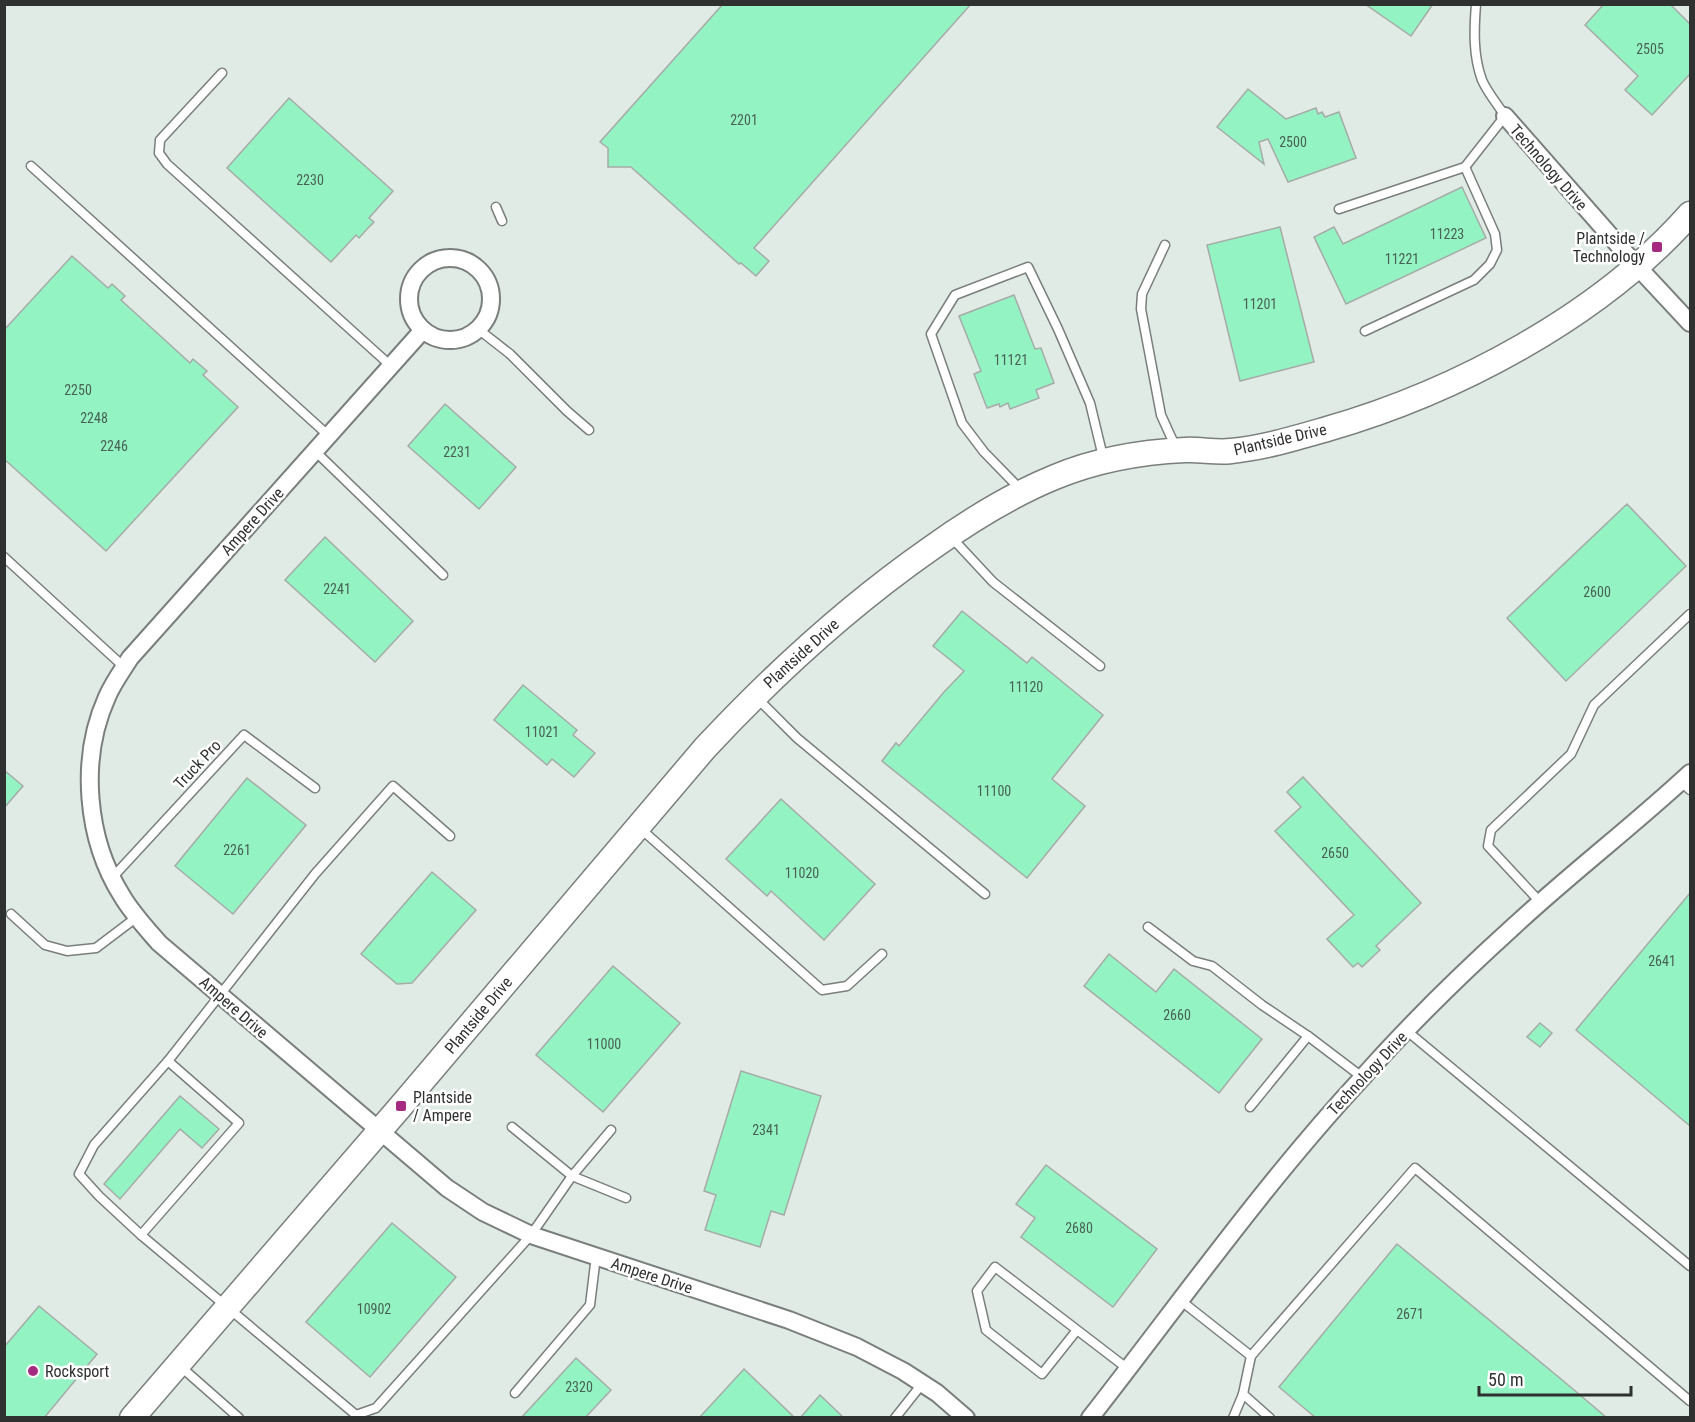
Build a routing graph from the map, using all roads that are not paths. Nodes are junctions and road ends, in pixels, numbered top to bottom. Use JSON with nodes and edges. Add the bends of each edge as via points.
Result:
{"nodes":[{"id":1,"x":1476,"y":4,"type":"edge"},
{"id":2,"x":222,"y":73,"type":"dead end"},
{"id":3,"x":1505,"y":116,"type":"junction"},
{"id":4,"x":31,"y":166,"type":"dead end"},
{"id":5,"x":1465,"y":167,"type":"junction"},
{"id":6,"x":496,"y":207,"type":"dead end"},
{"id":7,"x":1339,"y":209,"type":"dead end"},
{"id":8,"x":1690,"y":214,"type":"edge"},
{"id":9,"x":502,"y":220,"type":"dead end"},
{"id":10,"x":1165,"y":245,"type":"dead end"},
{"id":11,"x":1636,"y":266,"type":"junction"},
{"id":12,"x":1690,"y":323,"type":"edge"},
{"id":13,"x":478,"y":329,"type":"junction"},
{"id":14,"x":423,"y":330,"type":"junction"},
{"id":15,"x":1365,"y":332,"type":"dead end"},
{"id":16,"x":391,"y":366,"type":"junction"},
{"id":17,"x":589,"y":430,"type":"dead end"},
{"id":18,"x":329,"y":436,"type":"junction"},
{"id":19,"x":315,"y":451,"type":"junction"},
{"id":20,"x":1178,"y":451,"type":"junction"},
{"id":21,"x":1104,"y":461,"type":"junction"},
{"id":22,"x":1022,"y":492,"type":"junction"},
{"id":23,"x":950,"y":535,"type":"junction"},
{"id":24,"x":4,"y":557,"type":"edge"},
{"id":25,"x":443,"y":575,"type":"dead end"},
{"id":26,"x":1690,"y":614,"type":"edge"},
{"id":27,"x":1100,"y":666,"type":"dead end"},
{"id":28,"x":124,"y":667,"type":"junction"},
{"id":29,"x":755,"y":696,"type":"junction"},
{"id":30,"x":1687,"y":782,"type":"edge"},
{"id":31,"x":315,"y":788,"type":"dead end"},
{"id":32,"x":638,"y":827,"type":"junction"},
{"id":33,"x":450,"y":836,"type":"dead end"},
{"id":34,"x":112,"y":878,"type":"junction"},
{"id":35,"x":984,"y":894,"type":"dead end"},
{"id":36,"x":1541,"y":903,"type":"junction"},
{"id":37,"x":11,"y":914,"type":"dead end"},
{"id":38,"x":137,"y":917,"type":"junction"},
{"id":39,"x":1148,"y":927,"type":"dead end"},
{"id":40,"x":882,"y":954,"type":"dead end"},
{"id":41,"x":219,"y":994,"type":"junction"},
{"id":42,"x":1407,"y":1031,"type":"junction"},
{"id":43,"x":1308,"y":1036,"type":"junction"},
{"id":44,"x":168,"y":1060,"type":"junction"},
{"id":45,"x":1362,"y":1077,"type":"junction"},
{"id":46,"x":1250,"y":1107,"type":"dead end"},
{"id":47,"x":513,"y":1127,"type":"dead end"},
{"id":48,"x":611,"y":1130,"type":"dead end"},
{"id":49,"x":379,"y":1131,"type":"junction"},
{"id":50,"x":572,"y":1176,"type":"junction"},
{"id":51,"x":626,"y":1198,"type":"dead end"},
{"id":52,"x":141,"y":1235,"type":"junction"},
{"id":53,"x":531,"y":1235,"type":"junction"},
{"id":54,"x":596,"y":1257,"type":"junction"},
{"id":55,"x":1690,"y":1266,"type":"edge"},
{"id":56,"x":1180,"y":1299,"type":"junction"},
{"id":57,"x":227,"y":1307,"type":"junction"},
{"id":58,"x":1077,"y":1330,"type":"junction"},
{"id":59,"x":1251,"y":1356,"type":"junction"},
{"id":60,"x":178,"y":1364,"type":"junction"},
{"id":61,"x":1128,"y":1369,"type":"junction"},
{"id":62,"x":922,"y":1384,"type":"junction"},
{"id":63,"x":514,"y":1393,"type":"dead end"},
{"id":64,"x":1243,"y":1394,"type":"junction"},
{"id":65,"x":1690,"y":1401,"type":"edge"},
{"id":66,"x":132,"y":1418,"type":"edge"},
{"id":67,"x":239,"y":1418,"type":"edge"},
{"id":68,"x":895,"y":1418,"type":"edge"},
{"id":69,"x":966,"y":1418,"type":"edge"},
{"id":70,"x":1090,"y":1418,"type":"edge"},
{"id":71,"x":1233,"y":1418,"type":"edge"},
{"id":72,"x":1270,"y":1418,"type":"edge"}],
"edges":[{"from":1,"to":3,"type":"lane","via":[[1476,56],[1483,81]]},
{"from":2,"to":16,"type":"lane","via":[[160,140],[159,153],[166,164]]},
{"from":3,"to":5,"type":"lane"},
{"from":3,"to":11,"type":"street","name":"Technology Drive"},
{"from":4,"to":18,"type":"lane"},
{"from":5,"to":7,"type":"lane"},
{"from":5,"to":15,"type":"lane","via":[[1495,234],[1497,250],[1490,264],[1474,280]]},
{"from":6,"to":9,"type":"lane"},
{"from":8,"to":11,"type":"street","name":"Plantside Drive"},
{"from":10,"to":20,"type":"lane","via":[[1142,294],[1141,309],[1161,415]]},
{"from":11,"to":12,"type":"street","name":"Technology Drive"},
{"from":11,"to":20,"type":"street","name":"Plantside Drive","via":[[1547,331],[1495,362],[1423,396],[1296,438],[1230,452]]},
{"from":13,"to":14,"type":"street","via":[[455,339],[440,338]]},
{"from":13,"to":14,"type":"street","via":[[487,318],[492,298],[489,285],[469,262],[450,258],[430,263],[415,279],[411,308]]},
{"from":13,"to":17,"type":"lane","via":[[510,354]]},
{"from":14,"to":16,"type":"street","name":"Ampere Drive"},
{"from":16,"to":18,"type":"street","name":"Ampere Drive"},
{"from":18,"to":19,"type":"street","name":"Ampere Drive"},
{"from":19,"to":25,"type":"lane"},
{"from":19,"to":28,"type":"street","name":"Ampere Drive"},
{"from":20,"to":21,"type":"street","name":"Plantside Drive"},
{"from":21,"to":22,"type":"street","name":"Plantside Drive"},
{"from":21,"to":22,"type":"lane","via":[[1090,403],[1028,267],[955,295],[931,334],[962,423]]},
{"from":22,"to":23,"type":"street","name":"Plantside Drive"},
{"from":23,"to":27,"type":"lane","via":[[993,582]]},
{"from":23,"to":29,"type":"street","name":"Plantside Drive","via":[[857,603]]},
{"from":24,"to":28,"type":"lane"},
{"from":26,"to":36,"type":"lane","via":[[1594,705],[1571,754],[1491,830],[1488,846]]},
{"from":28,"to":34,"type":"street","name":"Ampere Drive","via":[[107,698],[92,754],[93,817]]},
{"from":29,"to":32,"type":"street","name":"Plantside Drive"},
{"from":29,"to":35,"type":"lane","via":[[797,738]]},
{"from":30,"to":36,"type":"street","name":"Technology Drive"},
{"from":31,"to":34,"type":"lane","name":"Truck Pro","via":[[244,735]]},
{"from":32,"to":40,"type":"lane","via":[[822,990],[847,986]]},
{"from":32,"to":49,"type":"street","name":"Plantside Drive"},
{"from":33,"to":41,"type":"lane","via":[[393,786],[315,874]]},
{"from":34,"to":38,"type":"street","name":"Ampere Drive"},
{"from":36,"to":42,"type":"street","name":"Technology Drive"},
{"from":37,"to":38,"type":"lane","via":[[45,945],[67,951],[96,948]]},
{"from":38,"to":41,"type":"street","name":"Ampere Drive","via":[[159,943]]},
{"from":39,"to":43,"type":"lane","via":[[1193,961],[1212,966]]},
{"from":41,"to":44,"type":"lane"},
{"from":41,"to":49,"type":"street","name":"Ampere Drive"},
{"from":42,"to":45,"type":"street","name":"Technology Drive"},
{"from":42,"to":55,"type":"lane"},
{"from":43,"to":45,"type":"lane"},
{"from":43,"to":46,"type":"lane"},
{"from":44,"to":52,"type":"lane","via":[[94,1145],[79,1174]]},
{"from":44,"to":52,"type":"lane","via":[[238,1123]]},
{"from":45,"to":56,"type":"street","name":"Technology Drive","via":[[1289,1159]]},
{"from":47,"to":50,"type":"lane"},
{"from":48,"to":50,"type":"lane"},
{"from":49,"to":53,"type":"street","name":"Ampere Drive","via":[[447,1188],[483,1212]]},
{"from":49,"to":57,"type":"street","name":"Plantside Drive"},
{"from":50,"to":51,"type":"lane"},
{"from":50,"to":53,"type":"lane"},
{"from":52,"to":57,"type":"lane"},
{"from":53,"to":54,"type":"street","name":"Ampere Drive"},
{"from":53,"to":57,"type":"lane","via":[[376,1408],[356,1415]]},
{"from":54,"to":62,"type":"street","name":"Ampere Drive","via":[[789,1320],[857,1347]]},
{"from":54,"to":63,"type":"lane","via":[[590,1305]]},
{"from":56,"to":59,"type":"lane"},
{"from":56,"to":61,"type":"street","name":"Technology Drive"},
{"from":57,"to":60,"type":"street","name":"Plantside Drive"},
{"from":58,"to":58,"type":"lane","via":[[995,1267],[977,1291],[986,1330],[1042,1374]]},
{"from":58,"to":61,"type":"lane"},
{"from":59,"to":64,"type":"lane"},
{"from":59,"to":65,"type":"lane","via":[[1415,1168]]},
{"from":60,"to":66,"type":"street","name":"Plantside Drive"},
{"from":60,"to":67,"type":"lane"},
{"from":61,"to":70,"type":"street","name":"Technology Drive"},
{"from":62,"to":68,"type":"lane"},
{"from":62,"to":69,"type":"street","name":"Ampere Drive"},
{"from":64,"to":71,"type":"lane"},
{"from":64,"to":72,"type":"lane"}]}
